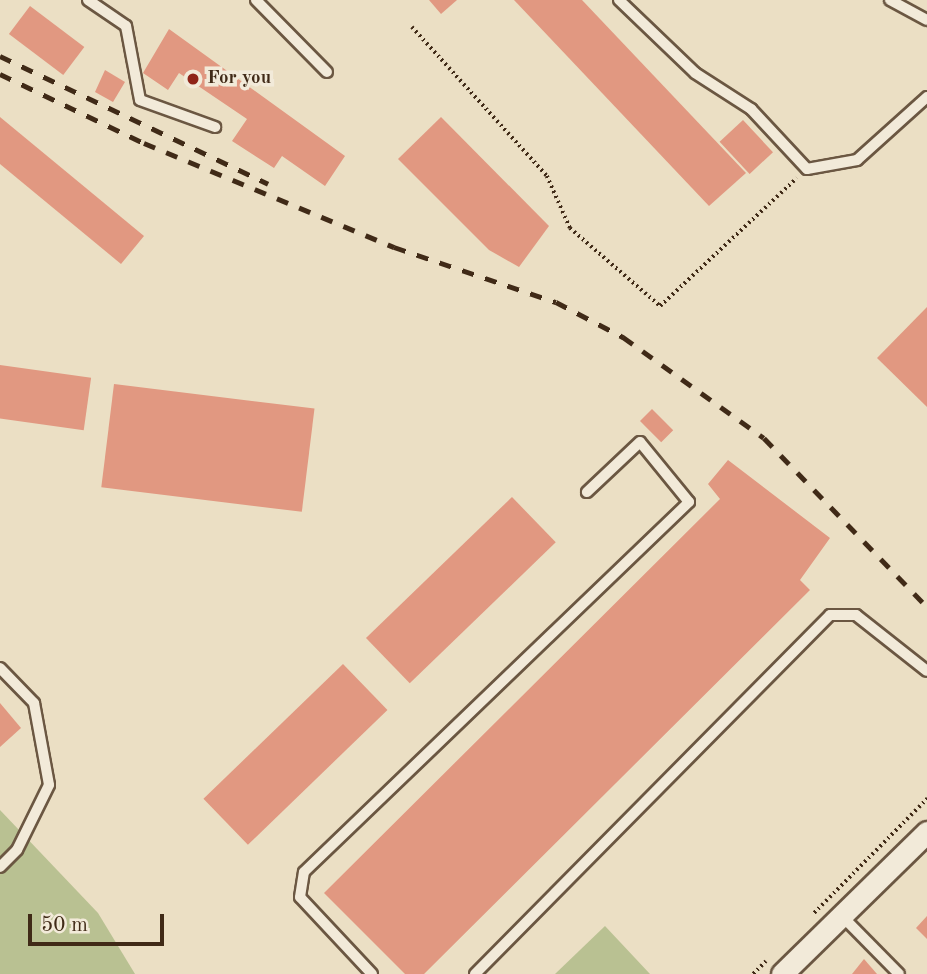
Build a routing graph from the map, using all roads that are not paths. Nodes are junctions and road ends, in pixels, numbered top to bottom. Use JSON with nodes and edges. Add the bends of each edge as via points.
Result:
{"nodes":[{"id":1,"x":88,"y":0,"type":"edge"},
{"id":2,"x":256,"y":0,"type":"edge"},
{"id":3,"x":619,"y":0,"type":"edge"},
{"id":4,"x":890,"y":0,"type":"edge"},
{"id":5,"x":927,"y":20,"type":"edge"},
{"id":6,"x":327,"y":72,"type":"dead end"},
{"id":7,"x":927,"y":97,"type":"edge"},
{"id":8,"x":215,"y":127,"type":"dead end"},
{"id":9,"x":587,"y":492,"type":"dead end"},
{"id":10,"x":0,"y":668,"type":"edge"},
{"id":11,"x":927,"y":671,"type":"edge"},
{"id":12,"x":927,"y":832,"type":"edge"},
{"id":13,"x":0,"y":867,"type":"edge"},
{"id":14,"x":842,"y":916,"type":"junction"},
{"id":15,"x":372,"y":974,"type":"edge"},
{"id":16,"x":475,"y":974,"type":"edge"},
{"id":17,"x":782,"y":974,"type":"edge"},
{"id":18,"x":899,"y":974,"type":"edge"}],
"edges":[{"from":1,"to":8,"type":"lane","via":[[126,26],[140,100]]},
{"from":2,"to":6,"type":"lane"},
{"from":3,"to":7,"type":"lane","via":[[695,73],[751,109],[807,169],[857,160]]},
{"from":4,"to":5,"type":"lane"},
{"from":9,"to":15,"type":"lane","via":[[640,442],[689,502],[304,872],[300,897]]},
{"from":10,"to":13,"type":"lane","via":[[34,703],[49,785],[17,850]]},
{"from":11,"to":16,"type":"lane","via":[[856,615],[830,615]]},
{"from":12,"to":14,"type":"street"},
{"from":14,"to":17,"type":"street"},
{"from":14,"to":18,"type":"lane"}]}
